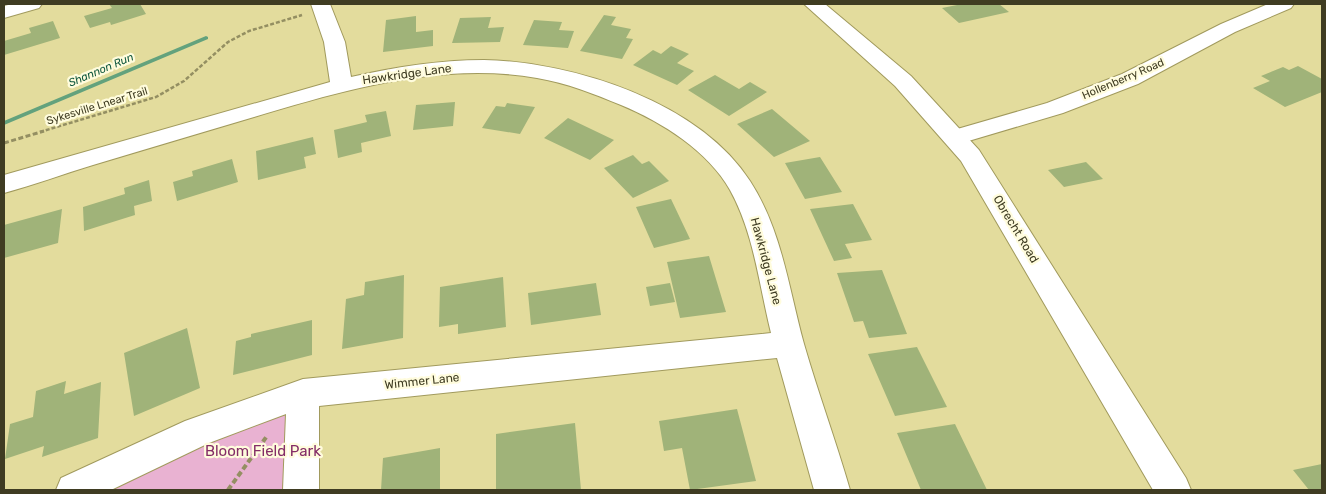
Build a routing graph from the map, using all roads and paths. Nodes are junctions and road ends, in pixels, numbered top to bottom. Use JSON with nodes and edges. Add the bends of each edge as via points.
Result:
{"nodes":[{"id":1,"x":32,"y":4,"type":"edge"},
{"id":2,"x":814,"y":4,"type":"edge"},
{"id":3,"x":1284,"y":4,"type":"edge"},
{"id":4,"x":321,"y":6,"type":"edge"},
{"id":5,"x":4,"y":12,"type":"edge"},
{"id":6,"x":341,"y":84,"type":"junction"},
{"id":7,"x":955,"y":137,"type":"junction"},
{"id":8,"x":4,"y":143,"type":"edge"},
{"id":9,"x":4,"y":184,"type":"edge"},
{"id":10,"x":788,"y":344,"type":"junction"},
{"id":11,"x":303,"y":393,"type":"junction"},
{"id":12,"x":255,"y":452,"type":"dead end"},
{"id":13,"x":74,"y":490,"type":"edge"},
{"id":14,"x":228,"y":490,"type":"edge"},
{"id":15,"x":301,"y":490,"type":"edge"},
{"id":16,"x":832,"y":490,"type":"edge"},
{"id":17,"x":1173,"y":490,"type":"edge"}],
"edges":[{"from":1,"to":5,"type":"street"},
{"from":2,"to":7,"type":"street","name":"Obrecht Road","via":[[903,81]]},
{"from":3,"to":7,"type":"street","name":"Hollenberry Road","via":[[1130,79],[1055,108]]},
{"from":4,"to":6,"type":"street","via":[[338,53]]},
{"from":4,"to":8,"type":"path","name":"Sykesville Lnear Trail","via":[[249,31],[228,42],[184,81],[156,97]]},
{"from":6,"to":9,"type":"street","name":"Hawkridge Lane"},
{"from":6,"to":10,"type":"street","name":"Hawkridge Lane","via":[[412,70],[514,68],[588,84],[626,97],[663,116],[695,138],[740,186],[758,224]]},
{"from":7,"to":17,"type":"street","name":"Obrecht Road","via":[[990,184]]},
{"from":10,"to":11,"type":"street","name":"Wimmer Lane"},
{"from":10,"to":16,"type":"street","name":"Hawkridge Lane"},
{"from":11,"to":13,"type":"street","name":"Wimmer Lane","via":[[197,432]]},
{"from":11,"to":15,"type":"street"},
{"from":12,"to":14,"type":"path"}]}
